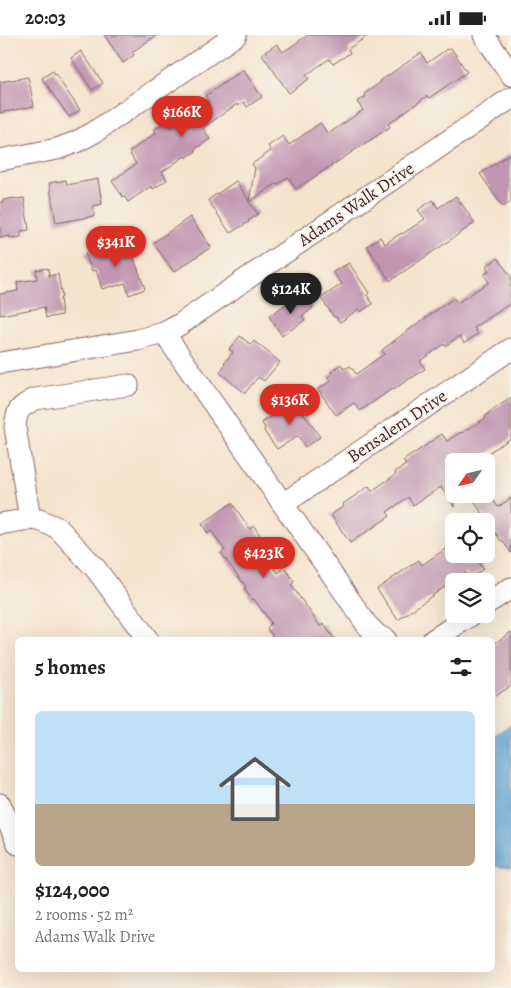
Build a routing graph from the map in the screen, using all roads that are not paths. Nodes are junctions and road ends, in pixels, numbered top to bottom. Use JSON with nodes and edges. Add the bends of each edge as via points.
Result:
{"nodes":[{"id":1,"x":236,"y":35,"type":"edge"},
{"id":2,"x":484,"y":35,"type":"edge"},
{"id":3,"x":511,"y":75,"type":"edge"},
{"id":4,"x":511,"y":98,"type":"edge"},
{"id":5,"x":0,"y":159,"type":"edge"},
{"id":6,"x":164,"y":333,"type":"junction"},
{"id":7,"x":511,"y":349,"type":"edge"},
{"id":8,"x":0,"y":363,"type":"edge"},
{"id":9,"x":128,"y":385,"type":"dead end"},
{"id":10,"x":283,"y":504,"type":"junction"},
{"id":11,"x":30,"y":519,"type":"junction"},
{"id":12,"x":0,"y":524,"type":"edge"},
{"id":13,"x":511,"y":588,"type":"edge"},
{"id":14,"x":495,"y":599,"type":"edge"},
{"id":15,"x":459,"y":623,"type":"edge"},
{"id":16,"x":146,"y":637,"type":"edge"},
{"id":17,"x":381,"y":637,"type":"edge"},
{"id":18,"x":437,"y":637,"type":"edge"},
{"id":19,"x":0,"y":804,"type":"edge"},
{"id":20,"x":15,"y":837,"type":"edge"}],
"edges":[{"from":1,"to":5,"type":"street","via":[[76,142],[57,149]]},
{"from":2,"to":3,"type":"street"},
{"from":4,"to":6,"type":"street","name":"Adams Walk Drive"},
{"from":6,"to":8,"type":"street","name":"Adams Walk Drive"},
{"from":6,"to":10,"type":"street"},
{"from":7,"to":10,"type":"street","name":"Bensalem Drive"},
{"from":9,"to":11,"type":"street","via":[[36,399],[22,406],[15,427]]},
{"from":10,"to":17,"type":"street","via":[[367,625]]},
{"from":11,"to":12,"type":"street"},
{"from":11,"to":16,"type":"street","via":[[58,528],[66,536],[96,569]]},
{"from":13,"to":14,"type":"street"},
{"from":15,"to":18,"type":"street"},
{"from":19,"to":20,"type":"street"}]}
